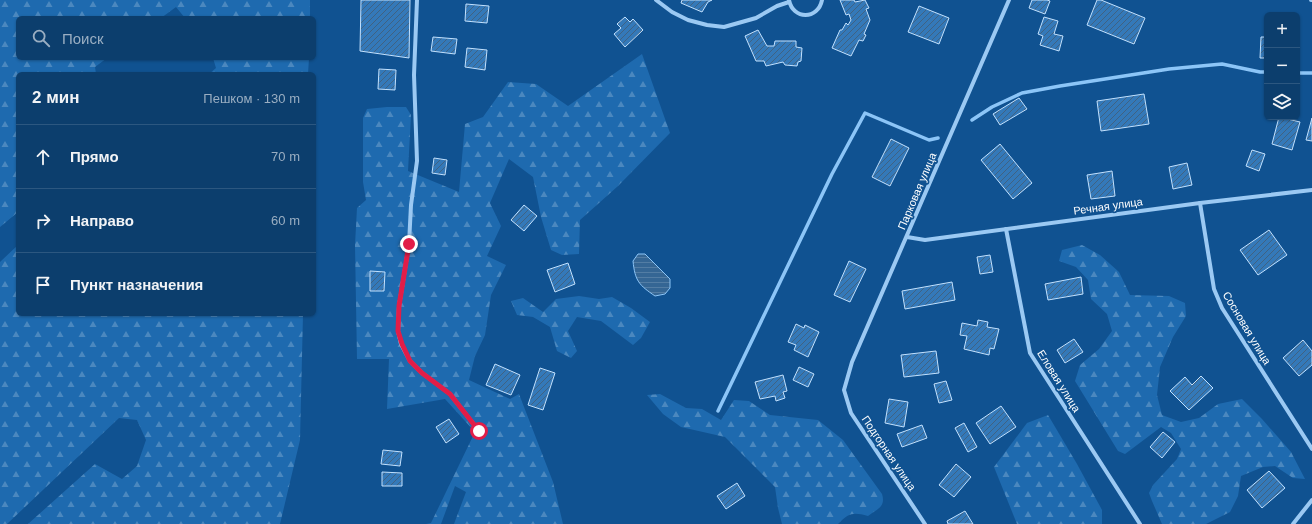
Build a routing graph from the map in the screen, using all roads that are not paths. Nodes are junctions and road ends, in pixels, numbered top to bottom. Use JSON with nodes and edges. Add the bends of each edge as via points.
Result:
{"nodes":[{"id":1,"x":417,"y":0,"type":"edge"},
{"id":2,"x":656,"y":0,"type":"edge"},
{"id":3,"x":822,"y":0,"type":"edge"},
{"id":4,"x":1009,"y":0,"type":"edge"},
{"id":5,"x":789,"y":1,"type":"edge"},
{"id":6,"x":1312,"y":190,"type":"edge"},
{"id":7,"x":1200,"y":203,"type":"junction"},
{"id":8,"x":1006,"y":230,"type":"junction"},
{"id":9,"x":907,"y":237,"type":"junction"},
{"id":10,"x":844,"y":390,"type":"joint"},
{"id":11,"x":479,"y":431,"type":"dead end"},
{"id":12,"x":1312,"y":449,"type":"edge"},
{"id":13,"x":1312,"y":500,"type":"edge"},
{"id":14,"x":926,"y":524,"type":"edge"},
{"id":15,"x":1140,"y":524,"type":"edge"},
{"id":16,"x":1293,"y":524,"type":"edge"}],
"edges":[{"from":1,"to":11,"type":"street","via":[[414,75],[417,161],[398,331],[410,361],[450,394]]},
{"from":2,"to":5,"type":"street","via":[[688,20],[724,27],[756,18]]},
{"from":3,"to":5,"type":"street","via":[[815,13],[804,15],[795,11]]},
{"from":4,"to":9,"type":"street","name":"Парковая улица"},
{"from":6,"to":7,"type":"street","name":"Речная улица"},
{"from":7,"to":8,"type":"street","name":"Речная улица"},
{"from":7,"to":12,"type":"street","name":"Сосновая улица","via":[[1214,289],[1222,308]]},
{"from":8,"to":9,"type":"street","name":"Речная улица","via":[[925,240]]},
{"from":8,"to":15,"type":"street","name":"Еловая улица","via":[[1030,353]]},
{"from":9,"to":10,"type":"street","name":"Парковая улица","via":[[852,362]]},
{"from":10,"to":14,"type":"street","name":"Подгорная улица","via":[[851,413]]},
{"from":13,"to":16,"type":"street"}]}
